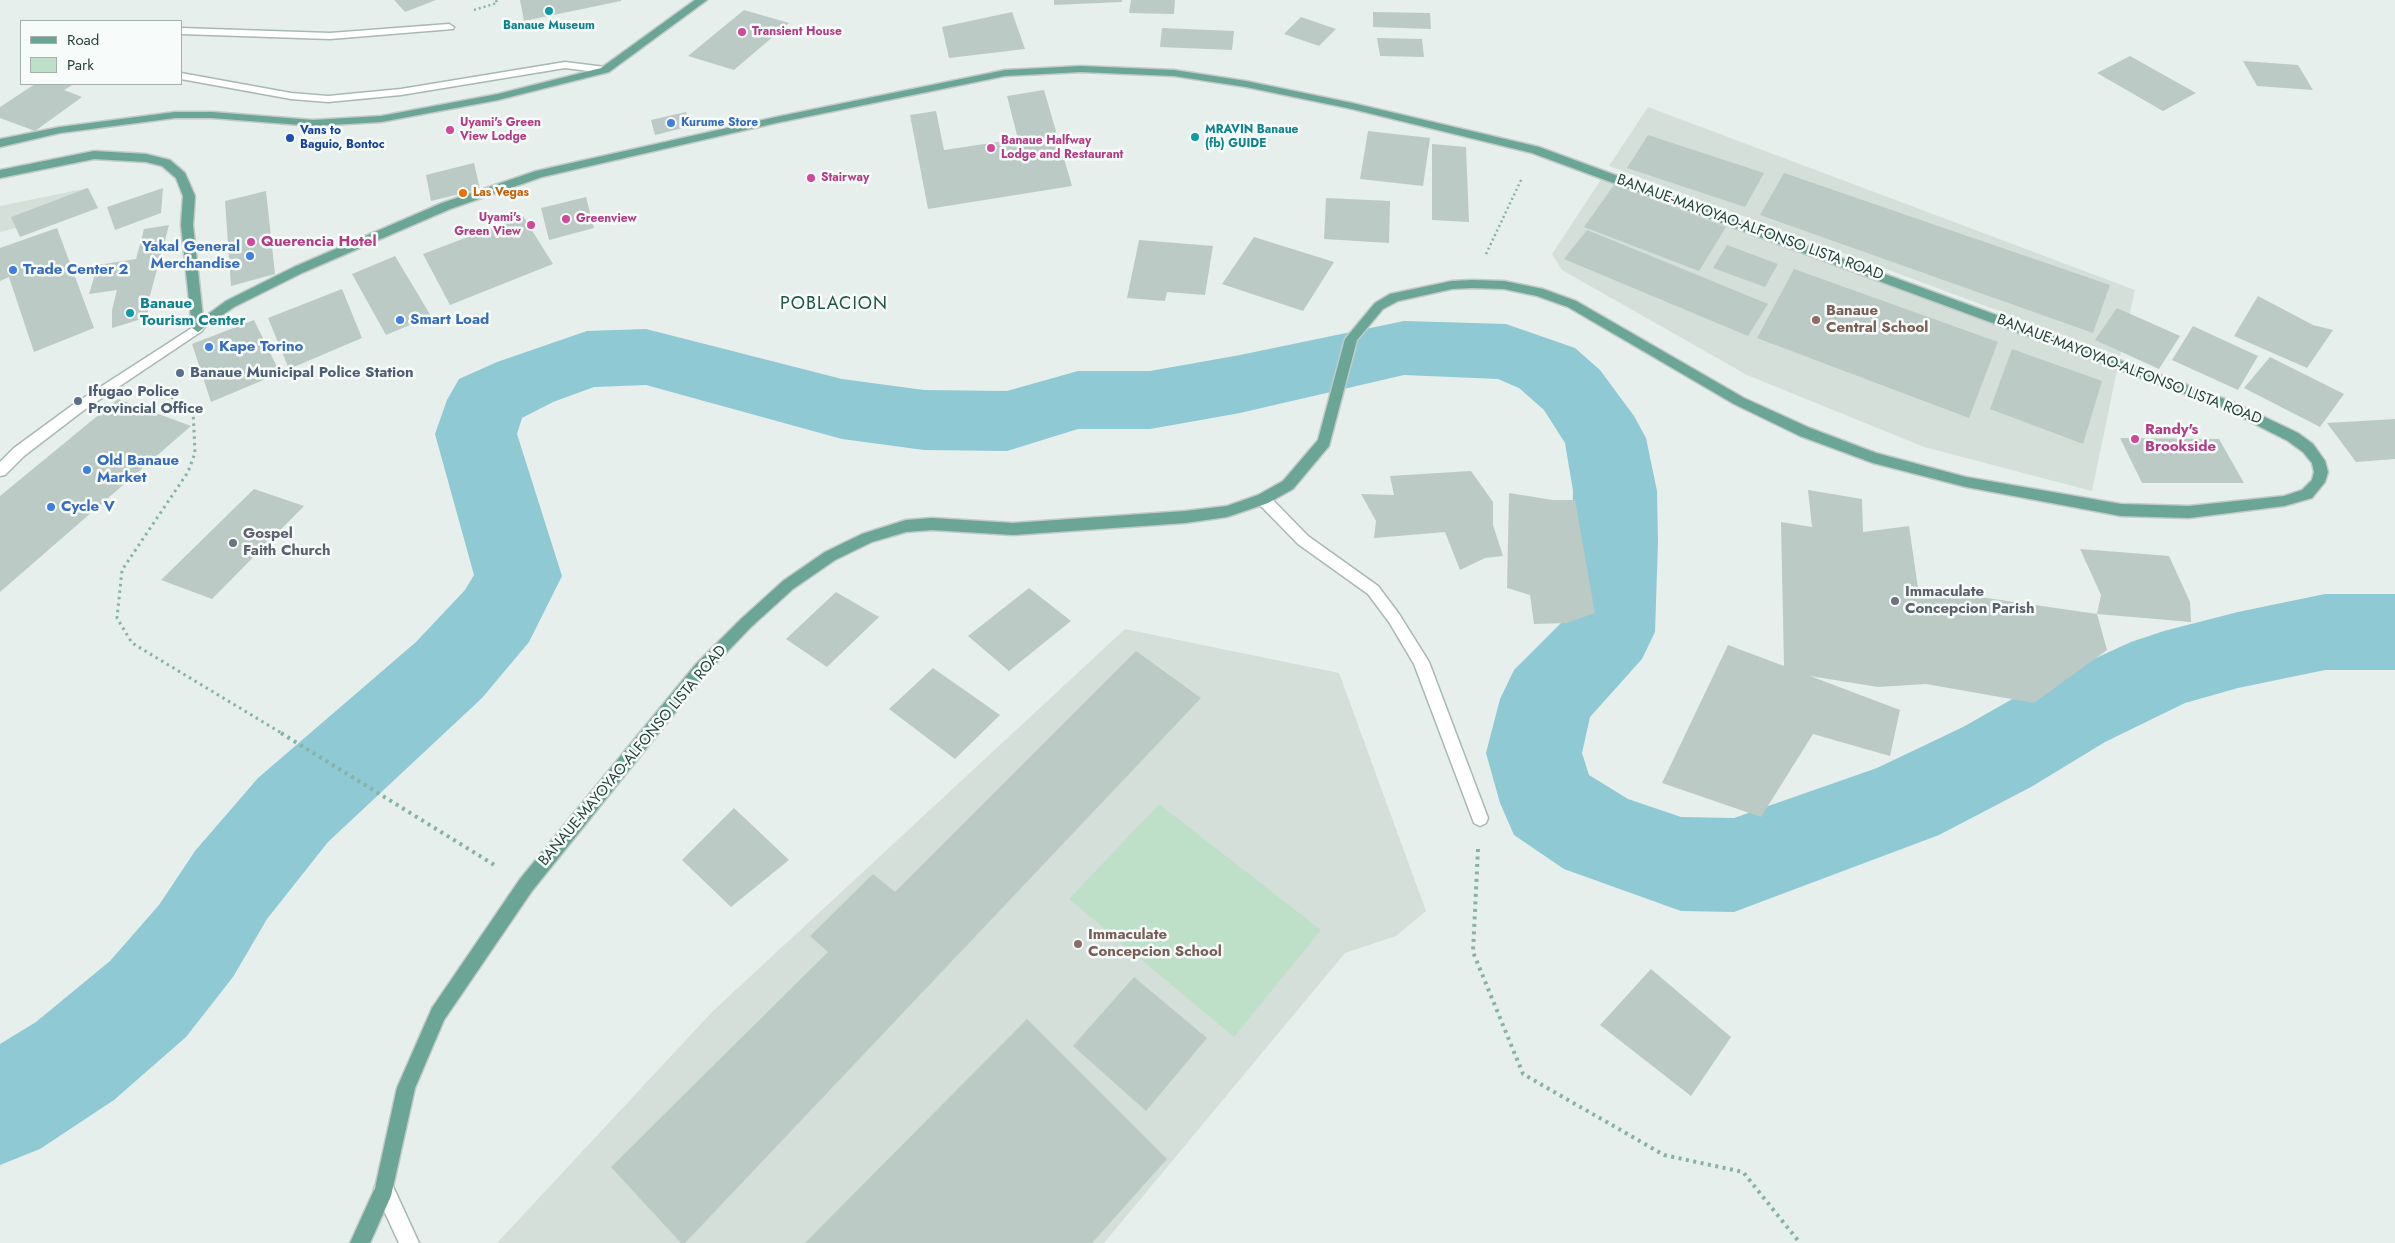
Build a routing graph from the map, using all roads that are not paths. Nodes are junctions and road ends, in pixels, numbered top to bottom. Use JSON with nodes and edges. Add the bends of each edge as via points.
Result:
{"nodes":[{"id":1,"x":702,"y":0,"type":"edge"},
{"id":2,"x":449,"y":27,"type":"dead end"},
{"id":3,"x":182,"y":31,"type":"edge"},
{"id":4,"x":606,"y":70,"type":"junction"},
{"id":5,"x":182,"y":76,"type":"edge"},
{"id":6,"x":0,"y":143,"type":"edge"},
{"id":7,"x":0,"y":174,"type":"edge"},
{"id":8,"x":198,"y":328,"type":"junction"},
{"id":9,"x":0,"y":471,"type":"edge"},
{"id":10,"x":1263,"y":499,"type":"junction"},
{"id":11,"x":1480,"y":818,"type":"road end"},
{"id":12,"x":384,"y":1189,"type":"junction"},
{"id":13,"x":360,"y":1243,"type":"edge"},
{"id":14,"x":410,"y":1243,"type":"edge"}],
"edges":[{"from":1,"to":4,"type":"main road"},
{"from":2,"to":3,"type":"street","via":[[330,36]]},
{"from":4,"to":5,"type":"street","via":[[565,65],[401,92],[328,99],[290,96]]},
{"from":4,"to":6,"type":"main road","via":[[498,97],[381,119],[314,123],[175,115],[60,130]]},
{"from":7,"to":8,"type":"main road","via":[[94,156],[146,158],[166,163],[181,176],[189,196],[187,225]]},
{"from":8,"to":9,"type":"street","via":[[79,407],[18,452]]},
{"from":8,"to":10,"type":"main road","name":"BANAUE-MAYOYAO-ALFONSO LISTA ROAD","via":[[230,304],[298,270],[491,189],[540,174],[776,120],[1005,73],[1081,69],[1174,73],[1352,106],[1535,150],[2228,406],[2293,437],[2308,448],[2318,461],[2321,472],[2318,482],[2307,494],[2284,501],[2189,512],[2121,510],[1966,482],[1873,458],[1804,432],[1739,401],[1572,304],[1539,292],[1504,285],[1472,284],[1394,297],[1378,306],[1351,339],[1324,442],[1288,485]]},
{"from":10,"to":11,"type":"street","via":[[1303,540],[1372,590],[1394,618],[1421,662]]},
{"from":10,"to":12,"type":"main road","name":"BANAUE-MAYOYAO-ALFONSO LISTA ROAD","via":[[1227,512],[1185,518],[1013,529],[932,524],[906,526],[866,538],[830,556],[788,586],[701,669],[617,771],[526,885],[438,1014],[406,1088]]},
{"from":12,"to":13,"type":"main road","name":"BANAUE-MAYOYAO-ALFONSO LISTA ROAD"},
{"from":12,"to":14,"type":"street"}]}
